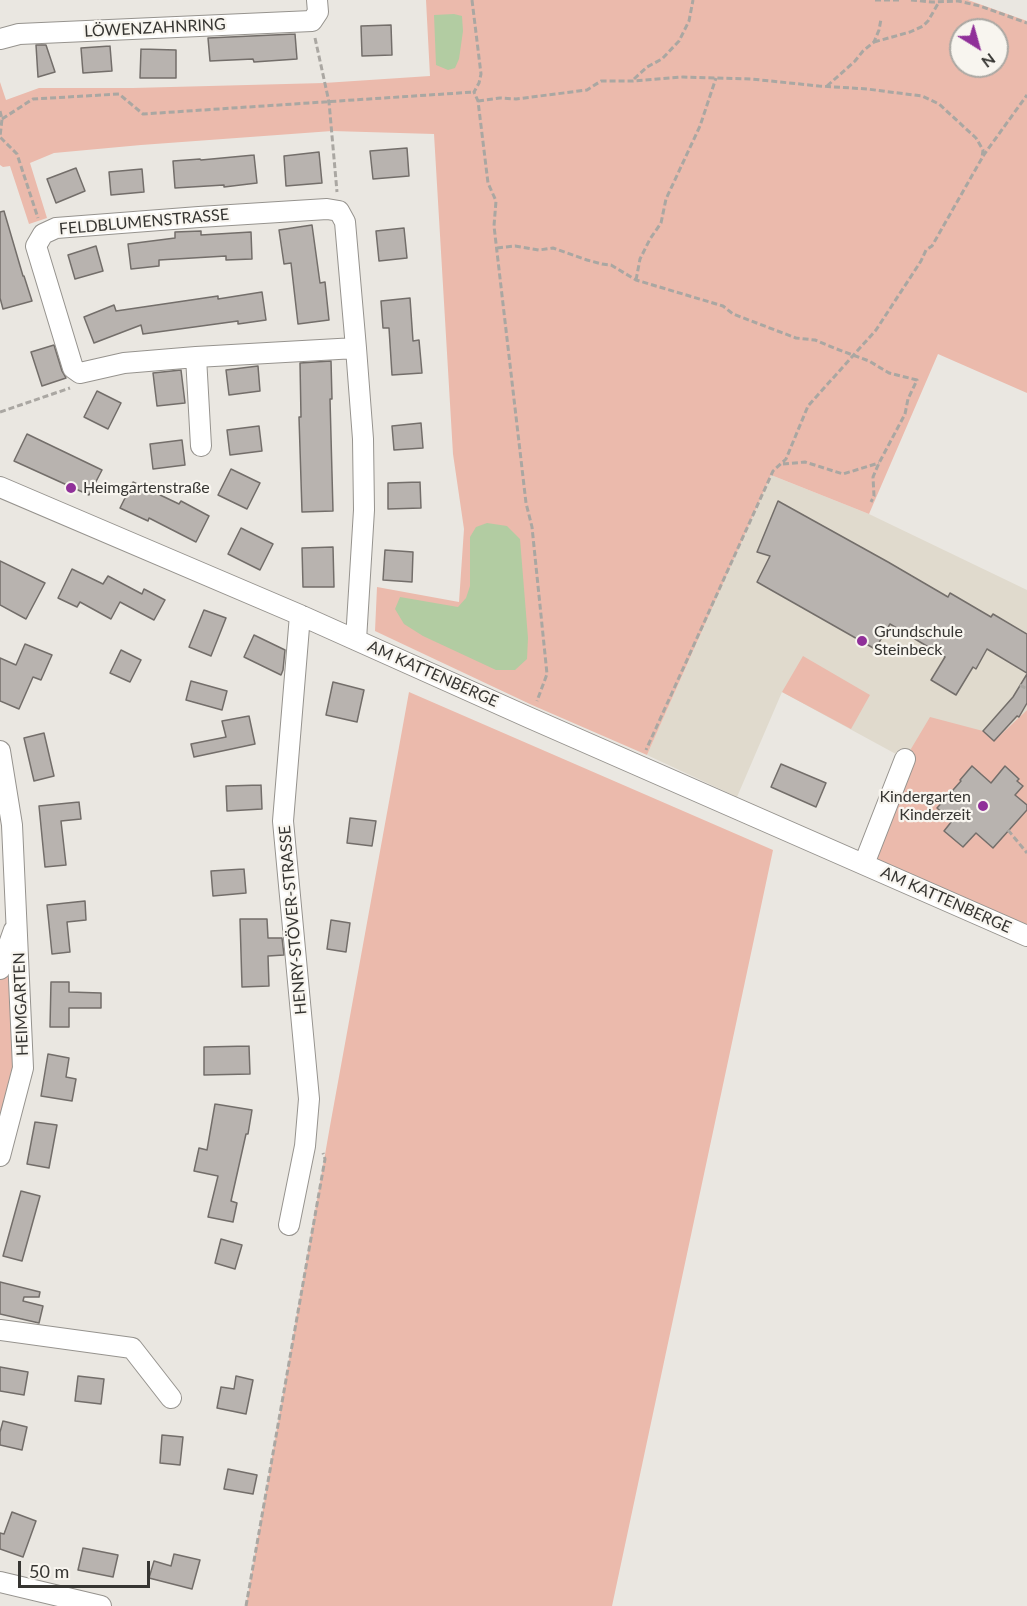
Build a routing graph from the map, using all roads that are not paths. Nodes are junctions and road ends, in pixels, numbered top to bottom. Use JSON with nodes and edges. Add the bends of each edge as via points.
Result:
{"nodes":[{"id":1,"x":317,"y":0,"type":"edge"},
{"id":2,"x":0,"y":39,"type":"edge"},
{"id":3,"x":356,"y":348,"type":"junction"},
{"id":4,"x":196,"y":357,"type":"junction"},
{"id":5,"x":201,"y":446,"type":"dead end"},
{"id":6,"x":0,"y":487,"type":"edge"},
{"id":7,"x":300,"y":615,"type":"junction"},
{"id":8,"x":356,"y":640,"type":"junction"},
{"id":9,"x":0,"y":752,"type":"edge"},
{"id":10,"x":905,"y":759,"type":"dead end"},
{"id":11,"x":864,"y":864,"type":"junction"},
{"id":12,"x":17,"y":922,"type":"junction"},
{"id":13,"x":1027,"y":936,"type":"edge"},
{"id":14,"x":0,"y":969,"type":"edge"},
{"id":15,"x":0,"y":1156,"type":"edge"},
{"id":16,"x":289,"y":1225,"type":"dead end"},
{"id":17,"x":0,"y":1330,"type":"edge"},
{"id":18,"x":171,"y":1398,"type":"dead end"},
{"id":19,"x":0,"y":1582,"type":"edge"},
{"id":20,"x":101,"y":1606,"type":"edge"}],
"edges":[{"from":1,"to":2,"type":"street","name":"LÖWENZAHNRING","via":[[318,12],[312,21],[19,34]]},
{"from":3,"to":4,"type":"street"},
{"from":3,"to":4,"type":"street","name":"FELDBLUMENSTRASSE","via":[[345,222],[339,211],[56,228],[43,234],[36,246],[73,368],[80,374],[124,363]]},
{"from":3,"to":8,"type":"street","via":[[364,510]]},
{"from":4,"to":5,"type":"street"},
{"from":6,"to":7,"type":"street","name":"AM KATTENBERGE"},
{"from":7,"to":8,"type":"street","name":"AM KATTENBERGE"},
{"from":7,"to":16,"type":"street","name":"HENRY-STÖVER-STRASSE","via":[[283,821],[309,1099],[305,1146]]},
{"from":8,"to":11,"type":"street","name":"AM KATTENBERGE"},
{"from":9,"to":12,"type":"street","name":"HEIMGARTEN","via":[[12,825]]},
{"from":10,"to":11,"type":"street","name":"AM KATTENBERGE"},
{"from":11,"to":13,"type":"street","name":"AM KATTENBERGE"},
{"from":12,"to":14,"type":"street","name":"HEIMGARTEN"},
{"from":12,"to":15,"type":"street","name":"HEIMGARTEN","via":[[23,1068]]},
{"from":17,"to":18,"type":"street","via":[[132,1348]]},
{"from":19,"to":20,"type":"street"}]}
